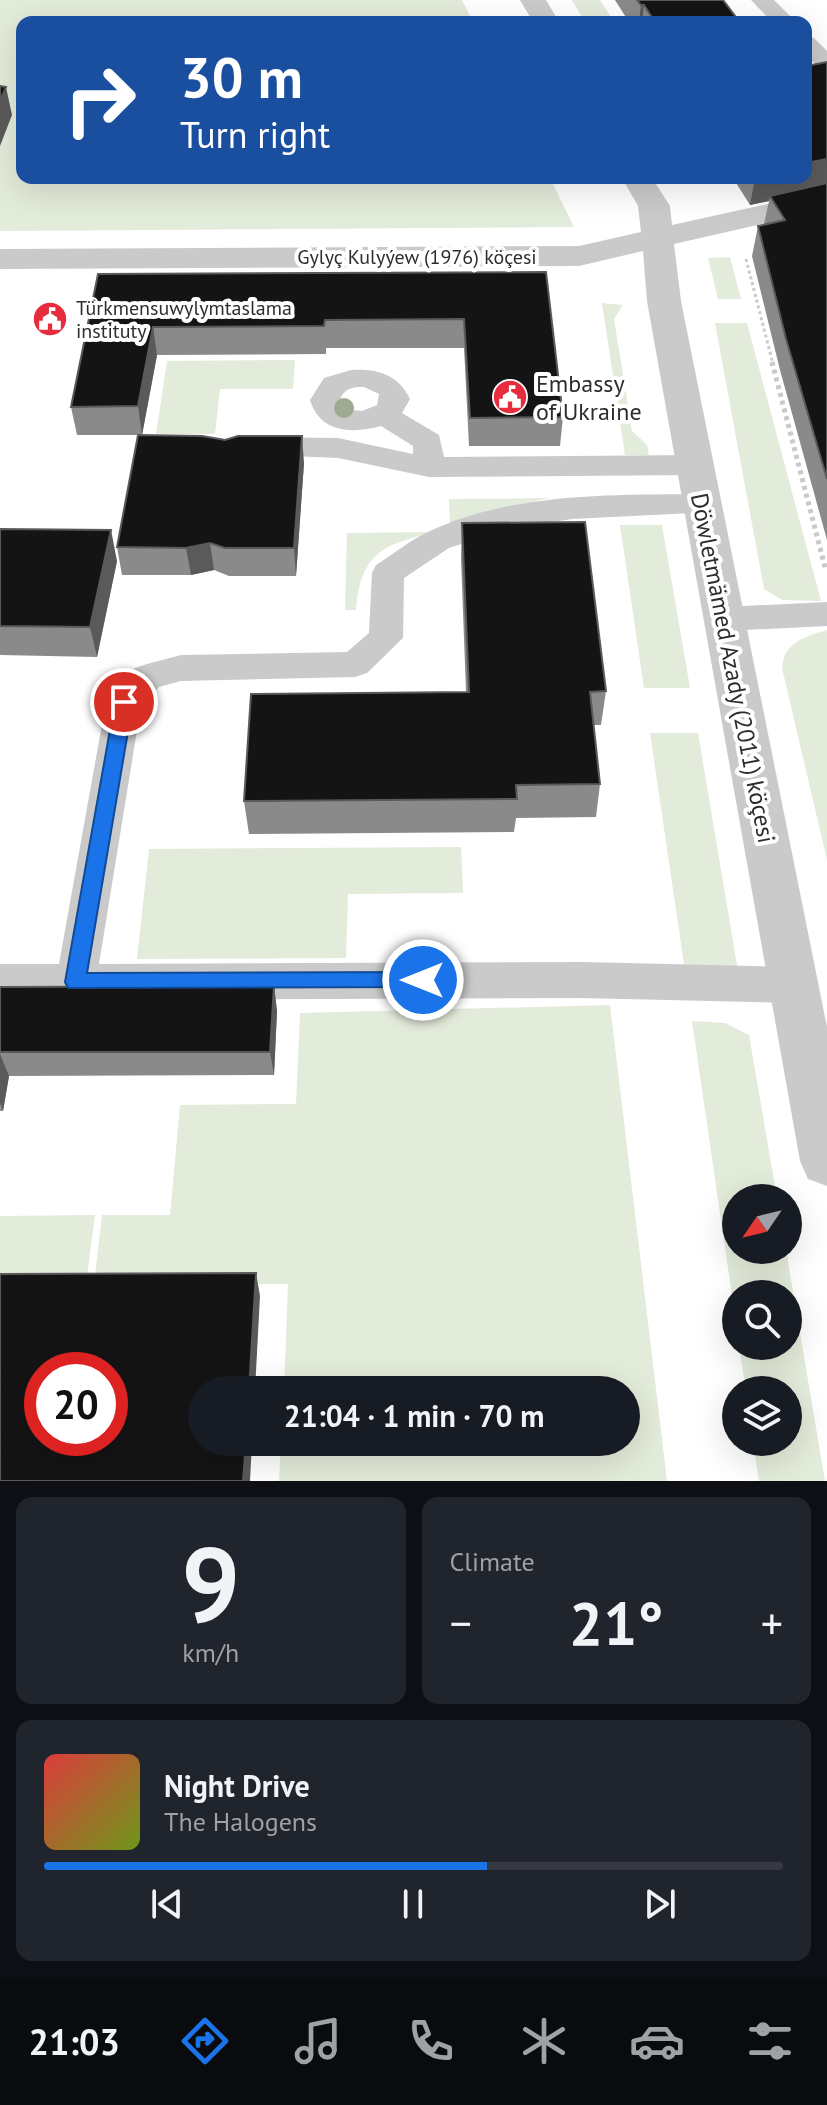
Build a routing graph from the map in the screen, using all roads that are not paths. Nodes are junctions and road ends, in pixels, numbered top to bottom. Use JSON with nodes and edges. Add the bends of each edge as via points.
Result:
{"nodes":[{"id":1,"x":762,"y":0,"type":"edge"},
{"id":2,"x":779,"y":16,"type":"edge"},
{"id":3,"x":641,"y":184,"type":"edge"},
{"id":4,"x":827,"y":200,"type":"edge"},
{"id":5,"x":657,"y":238,"type":"junction"},
{"id":6,"x":0,"y":259,"type":"edge"},
{"id":7,"x":384,"y":415,"type":"junction"},
{"id":8,"x":337,"y":417,"type":"junction"},
{"id":9,"x":227,"y":447,"type":"edge"},
{"id":10,"x":318,"y":447,"type":"junction"},
{"id":11,"x":429,"y":467,"type":"junction"},
{"id":12,"x":698,"y":485,"type":"junction"},
{"id":13,"x":827,"y":614,"type":"edge"},
{"id":14,"x":723,"y":619,"type":"junction"},
{"id":15,"x":0,"y":982,"type":"edge"},
{"id":16,"x":76,"y":982,"type":"junction"},
{"id":17,"x":796,"y":985,"type":"junction"},
{"id":18,"x":825,"y":1132,"type":"edge"}],
"edges":[{"from":1,"to":2,"type":"lane"},
{"from":3,"to":5,"type":"street","name":"Döwletmämed Azady (2011) köçesi","via":[[654,206]]},
{"from":4,"to":5,"type":"street","name":"Gylyç Kulyýew (1976) köçesi"},
{"from":5,"to":6,"type":"street","name":"Gylyç Kulyýew (1976) köçesi","via":[[579,256]]},
{"from":5,"to":12,"type":"street","name":"Döwletmämed Azady (2011) köçesi"},
{"from":7,"to":8,"type":"lane","via":[[364,422]]},
{"from":7,"to":8,"type":"lane","via":[[395,399],[389,387],[355,378],[326,393],[325,406]]},
{"from":7,"to":11,"type":"lane","via":[[428,442]]},
{"from":8,"to":10,"type":"lane","via":[[320,430]]},
{"from":9,"to":10,"type":"lane"},
{"from":10,"to":11,"type":"lane"},
{"from":11,"to":12,"type":"lane"},
{"from":12,"to":14,"type":"street","name":"Döwletmämed Azady (2011) köçesi"},
{"from":12,"to":16,"type":"lane","via":[[499,520],[443,538],[388,573],[386,638],[355,664],[181,668],[147,677],[124,702]]},
{"from":13,"to":14,"type":"lane"},
{"from":14,"to":17,"type":"street","name":"Döwletmämed Azady (2011) köçesi"},
{"from":15,"to":16,"type":"lane"},
{"from":16,"to":17,"type":"lane","via":[[581,980]]},
{"from":17,"to":18,"type":"street","name":"Döwletmämed Azady (2011) köçesi"}]}
